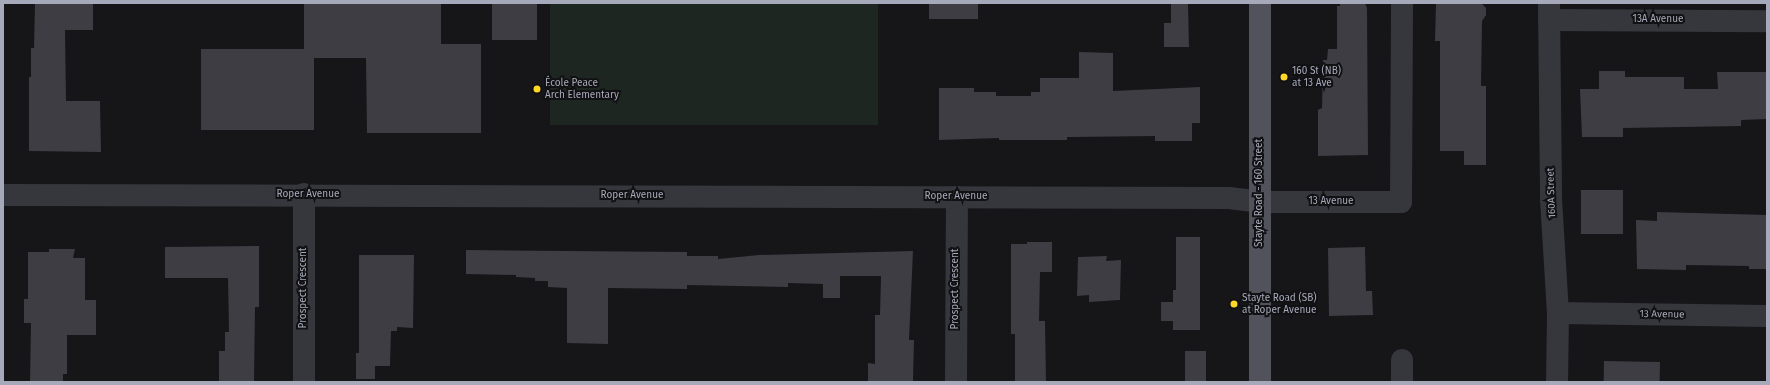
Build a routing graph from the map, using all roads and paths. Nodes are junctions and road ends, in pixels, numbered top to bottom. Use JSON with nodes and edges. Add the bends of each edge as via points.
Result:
{"nodes":[{"id":1,"x":1260,"y":3,"type":"edge"},
{"id":2,"x":1402,"y":3,"type":"edge"},
{"id":3,"x":1548,"y":12,"type":"edge"},
{"id":4,"x":1767,"y":20,"type":"edge"},
{"id":5,"x":304,"y":194,"type":"junction"},
{"id":6,"x":3,"y":195,"type":"edge"},
{"id":7,"x":957,"y":197,"type":"junction"},
{"id":8,"x":1260,"y":202,"type":"junction"},
{"id":9,"x":1558,"y":313,"type":"junction"},
{"id":10,"x":1767,"y":316,"type":"edge"},
{"id":11,"x":1402,"y":360,"type":"dead end"},
{"id":12,"x":304,"y":382,"type":"edge"},
{"id":13,"x":956,"y":382,"type":"edge"},
{"id":14,"x":1260,"y":382,"type":"edge"},
{"id":15,"x":1402,"y":382,"type":"edge"},
{"id":16,"x":1557,"y":382,"type":"edge"}],
"edges":[{"from":1,"to":8,"type":"main road","name":"Stayte Road - 160 Street"},
{"from":2,"to":8,"type":"street","name":"13 Avenue","via":[[1401,202]]},
{"from":3,"to":4,"type":"street","name":"13A Avenue"},
{"from":3,"to":9,"type":"street","name":"160A Street","via":[[1551,199]]},
{"from":5,"to":6,"type":"street","name":"Roper Avenue"},
{"from":5,"to":7,"type":"street","name":"Roper Avenue"},
{"from":5,"to":12,"type":"street","name":"Prospect Crescent"},
{"from":7,"to":8,"type":"street","name":"Roper Avenue","via":[[1229,198]]},
{"from":7,"to":13,"type":"street","name":"Prospect Crescent"},
{"from":8,"to":14,"type":"main road","name":"Stayte Road - 160 Street"},
{"from":9,"to":10,"type":"street","name":"13 Avenue"},
{"from":9,"to":16,"type":"street","name":"160A Street"},
{"from":11,"to":15,"type":"street"}]}
